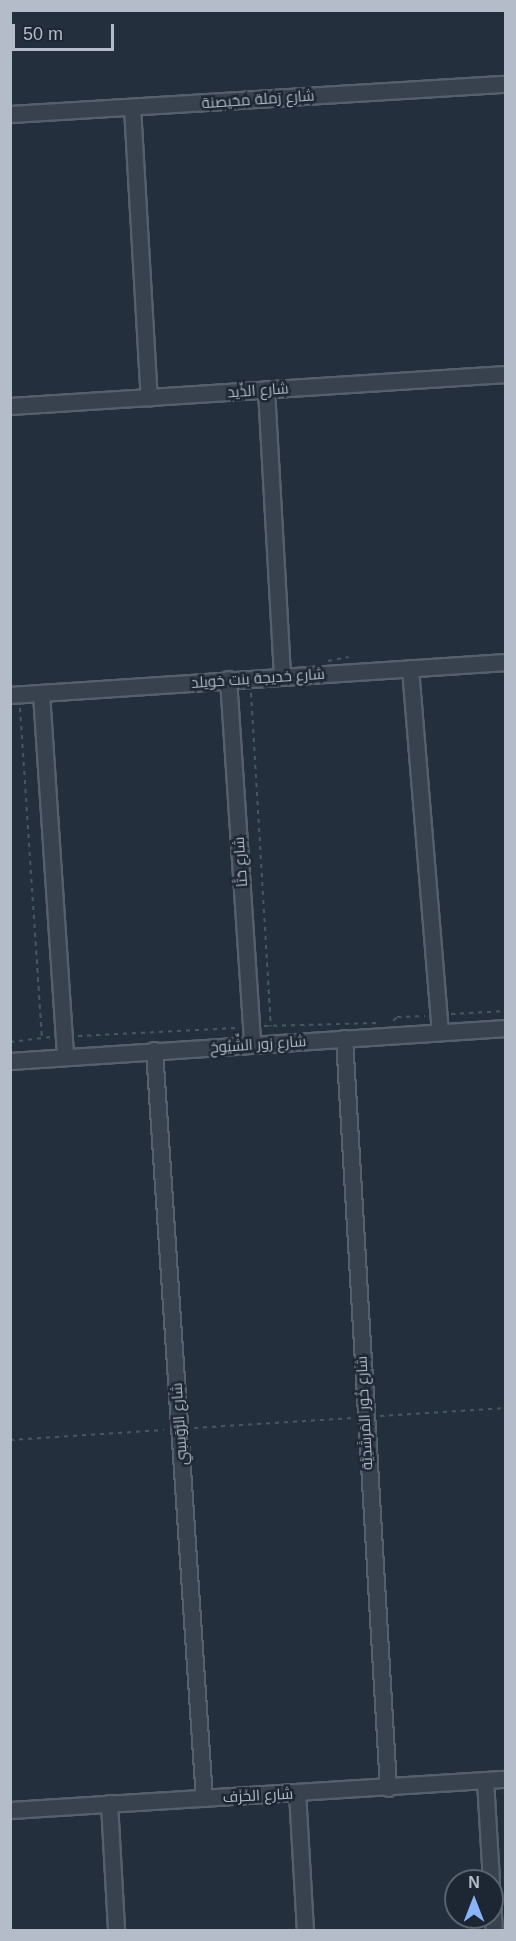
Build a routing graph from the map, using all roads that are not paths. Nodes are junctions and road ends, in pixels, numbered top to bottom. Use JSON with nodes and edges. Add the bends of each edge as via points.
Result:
{"nodes":[{"id":1,"x":506,"y":84,"type":"edge"},
{"id":2,"x":132,"y":107,"type":"junction"},
{"id":3,"x":10,"y":114,"type":"edge"},
{"id":4,"x":506,"y":374,"type":"edge"},
{"id":5,"x":266,"y":389,"type":"junction"},
{"id":6,"x":149,"y":398,"type":"junction"},
{"id":7,"x":10,"y":406,"type":"edge"},
{"id":8,"x":506,"y":662,"type":"edge"},
{"id":9,"x":410,"y":668,"type":"junction"},
{"id":10,"x":282,"y":675,"type":"junction"},
{"id":11,"x":228,"y":680,"type":"junction"},
{"id":12,"x":41,"y":693,"type":"junction"},
{"id":13,"x":15,"y":695,"type":"edge"},
{"id":14,"x":506,"y":1028,"type":"edge"},
{"id":15,"x":440,"y":1032,"type":"junction"},
{"id":16,"x":344,"y":1038,"type":"junction"},
{"id":17,"x":252,"y":1044,"type":"junction"},
{"id":18,"x":154,"y":1050,"type":"junction"},
{"id":19,"x":65,"y":1056,"type":"junction"},
{"id":20,"x":10,"y":1061,"type":"edge"},
{"id":21,"x":506,"y":1779,"type":"edge"},
{"id":22,"x":485,"y":1780,"type":"junction"},
{"id":23,"x":388,"y":1788,"type":"junction"},
{"id":24,"x":297,"y":1792,"type":"junction"},
{"id":25,"x":204,"y":1798,"type":"junction"},
{"id":26,"x":109,"y":1803,"type":"junction"},
{"id":27,"x":10,"y":1810,"type":"edge"},
{"id":28,"x":490,"y":1869,"type":"edge"},
{"id":29,"x":116,"y":1930,"type":"edge"},
{"id":30,"x":305,"y":1930,"type":"edge"}],
"edges":[{"from":1,"to":2,"type":"street","name":"شارع رَملة محَيصنة"},
{"from":2,"to":3,"type":"street","name":"شارع رَملة محَيصنة"},
{"from":2,"to":6,"type":"street"},
{"from":4,"to":5,"type":"street","name":"شارع الذِّيد"},
{"from":5,"to":6,"type":"street","name":"شارع الذِّيد"},
{"from":5,"to":10,"type":"street"},
{"from":6,"to":7,"type":"street","name":"شارع الذِّيد"},
{"from":8,"to":9,"type":"street","name":"شارع خديجة بنت خويلد"},
{"from":9,"to":10,"type":"street","name":"شارع خديجة بنت خويلد"},
{"from":9,"to":15,"type":"street"},
{"from":10,"to":11,"type":"street","name":"شارع خديجة بنت خويلد"},
{"from":11,"to":12,"type":"street","name":"شارع خديجة بنت خويلد"},
{"from":11,"to":17,"type":"street","name":"شارع حَتَّا"},
{"from":12,"to":13,"type":"street","name":"شارع خديجة بنت خويلد"},
{"from":12,"to":19,"type":"street"},
{"from":14,"to":15,"type":"street","name":"شارع زور الشِّيُوخ"},
{"from":15,"to":16,"type":"street","name":"شارع زور الشِّيُوخ"},
{"from":16,"to":17,"type":"street","name":"شارع زور الشِّيُوخ"},
{"from":16,"to":23,"type":"street","name":"شارع خُور المَرشَدِيَّة"},
{"from":17,"to":18,"type":"street","name":"شارع زور الشِّيُوخ"},
{"from":18,"to":19,"type":"street","name":"شارع زور الشِّيُوخ"},
{"from":18,"to":25,"type":"street","name":"شارع الرُّوَيسِي"},
{"from":19,"to":20,"type":"street","name":"شارع زور الشِّيُوخ"},
{"from":21,"to":22,"type":"street","name":"شارع الخَزَف"},
{"from":22,"to":23,"type":"street","name":"شارع الخَزَف"},
{"from":22,"to":28,"type":"street"},
{"from":23,"to":24,"type":"street","name":"شارع الخَزَف"},
{"from":24,"to":25,"type":"street","name":"شارع الخَزَف"},
{"from":24,"to":30,"type":"street"},
{"from":25,"to":26,"type":"street","name":"شارع الخَزَف"},
{"from":26,"to":27,"type":"street","name":"شارع الخَزَف"},
{"from":26,"to":29,"type":"street"}]}
